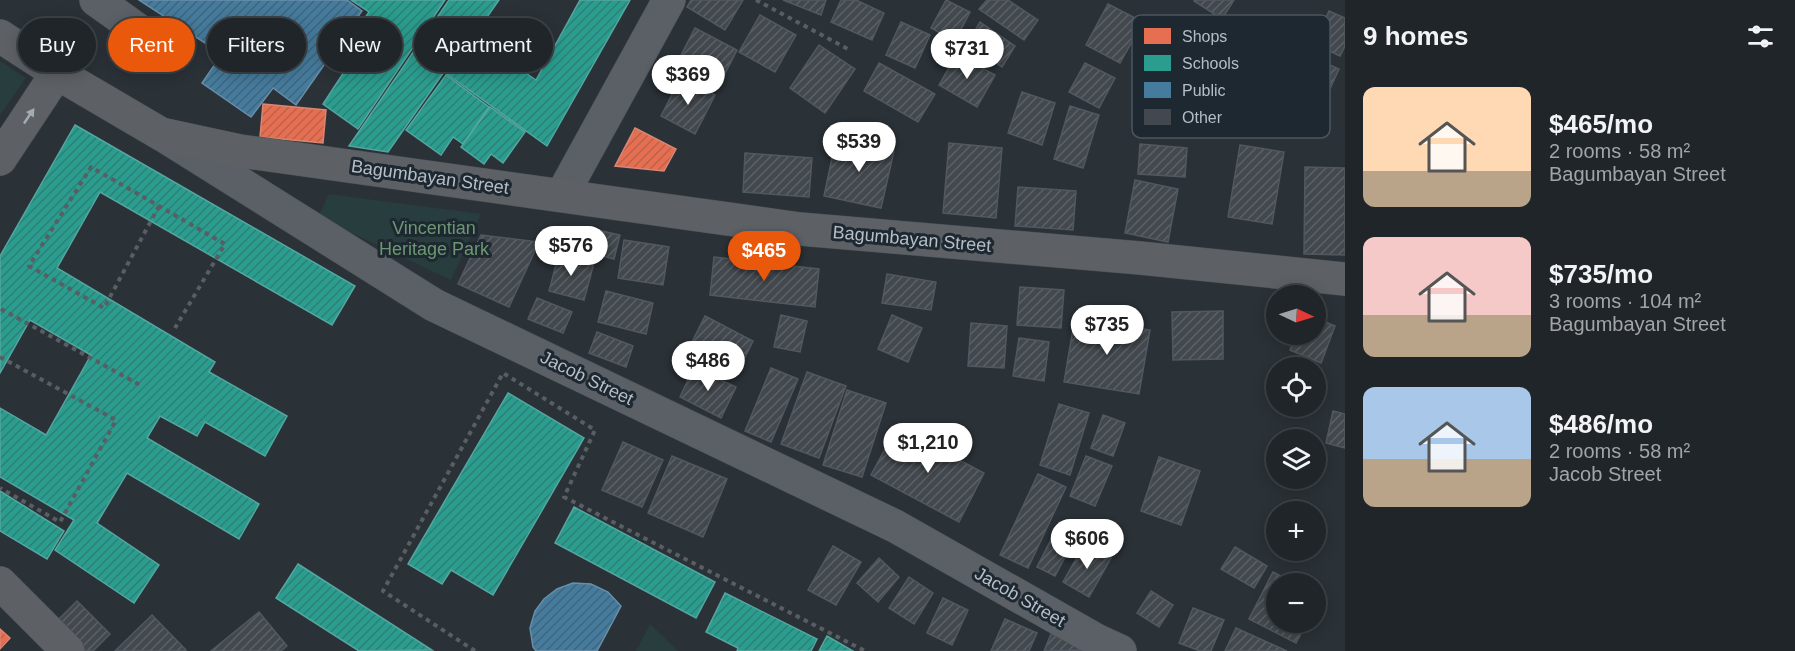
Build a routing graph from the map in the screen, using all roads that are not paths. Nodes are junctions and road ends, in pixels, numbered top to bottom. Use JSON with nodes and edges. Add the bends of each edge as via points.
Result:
{"nodes":[{"id":1,"x":96,"y":0,"type":"edge"},
{"id":2,"x":669,"y":0,"type":"edge"},
{"id":3,"x":121,"y":18,"type":"edge"},
{"id":4,"x":0,"y":36,"type":"edge"},
{"id":5,"x":57,"y":73,"type":"junction"},
{"id":6,"x":161,"y":135,"type":"junction"},
{"id":7,"x":0,"y":159,"type":"edge"},
{"id":8,"x":562,"y":195,"type":"junction"},
{"id":9,"x":1345,"y":279,"type":"edge"},
{"id":10,"x":0,"y":583,"type":"edge"},
{"id":11,"x":68,"y":651,"type":"edge"},
{"id":12,"x":1120,"y":651,"type":"edge"}],
"edges":[{"from":1,"to":3,"type":"street"},
{"from":2,"to":8,"type":"street"},
{"from":4,"to":5,"type":"main road","name":"Bagumbayan Street"},
{"from":5,"to":6,"type":"main road","name":"Bagumbayan Street"},
{"from":7,"to":5,"type":"main road","one_way":true},
{"from":6,"to":8,"type":"main road","name":"Bagumbayan Street","via":[[240,151]]},
{"from":6,"to":12,"type":"street","name":"Jacob Street","via":[[434,305],[895,526]]},
{"from":8,"to":9,"type":"main road","name":"Bagumbayan Street","via":[[800,229]]},
{"from":10,"to":11,"type":"main road"}]}
